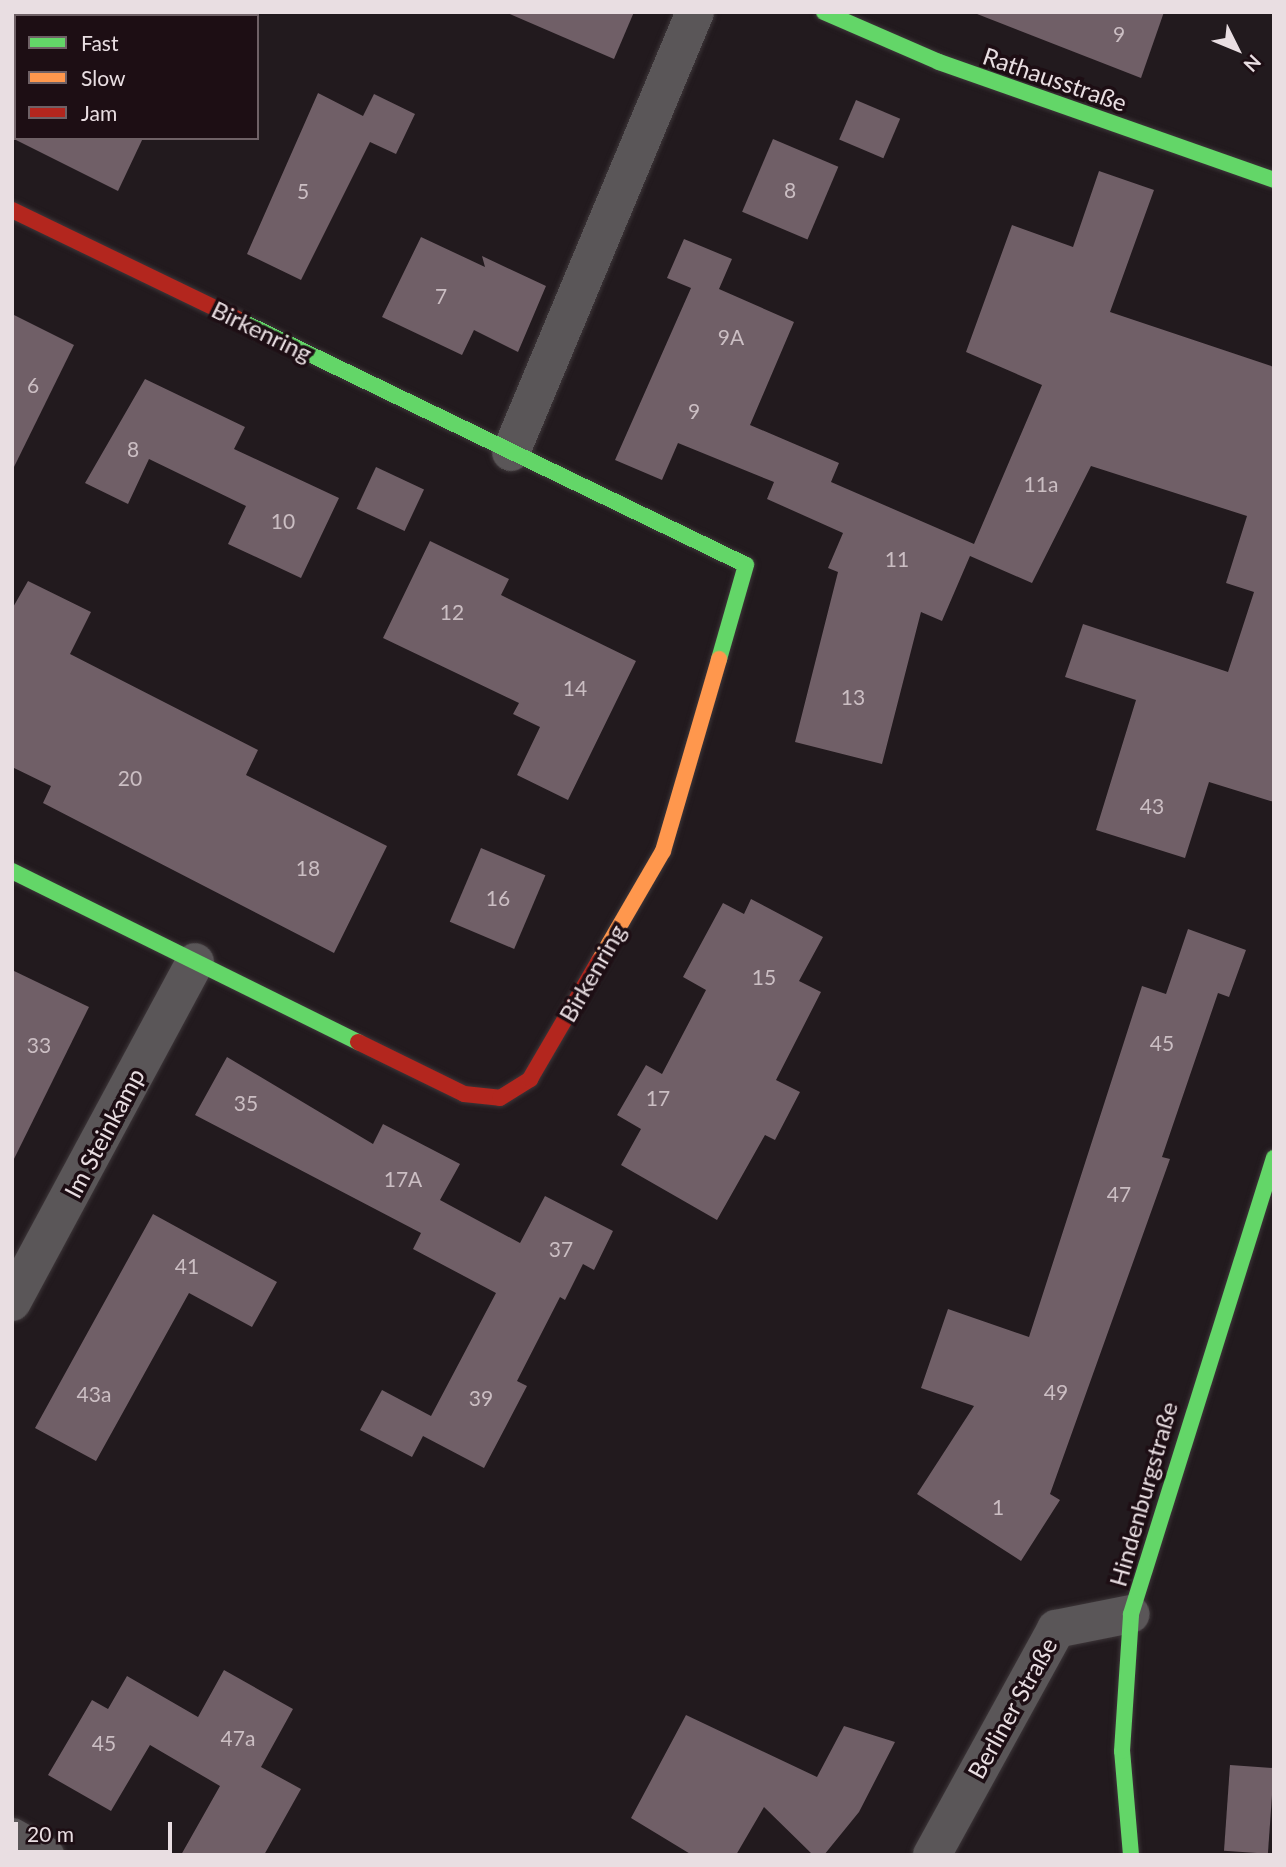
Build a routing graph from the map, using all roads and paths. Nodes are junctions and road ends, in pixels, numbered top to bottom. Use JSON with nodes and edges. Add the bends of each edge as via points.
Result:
{"nodes":[{"id":1,"x":695,"y":12,"type":"edge"},
{"id":2,"x":824,"y":12,"type":"edge"},
{"id":3,"x":1274,"y":180,"type":"edge"},
{"id":4,"x":12,"y":210,"type":"edge"},
{"id":5,"x":511,"y":452,"type":"junction"},
{"id":6,"x":12,"y":870,"type":"edge"},
{"id":7,"x":195,"y":962,"type":"junction"},
{"id":8,"x":1274,"y":1158,"type":"edge"},
{"id":9,"x":12,"y":1303,"type":"edge"},
{"id":10,"x":1131,"y":1614,"type":"junction"},
{"id":11,"x":12,"y":1837,"type":"edge"},
{"id":12,"x":45,"y":1855,"type":"edge"},
{"id":13,"x":932,"y":1855,"type":"edge"},
{"id":14,"x":1130,"y":1855,"type":"edge"}],
"edges":[{"from":1,"to":5,"type":"street"},
{"from":2,"to":3,"type":"street","name":"Rathausstraße","via":[[939,62]]},
{"from":4,"to":5,"type":"street","name":"Birkenring"},
{"from":5,"to":7,"type":"street","name":"Birkenring","via":[[746,565],[663,851],[530,1079],[500,1098],[464,1094]]},
{"from":6,"to":7,"type":"street","name":"Birkenring"},
{"from":7,"to":9,"type":"street","name":"Im Steinkamp"},
{"from":8,"to":10,"type":"street","name":"Hindenburgstraße"},
{"from":10,"to":13,"type":"street","name":"Berliner Straße","via":[[1056,1629]]},
{"from":10,"to":14,"type":"street","name":"Hindenburgstraße","via":[[1122,1751]]},
{"from":11,"to":12,"type":"street"}]}
